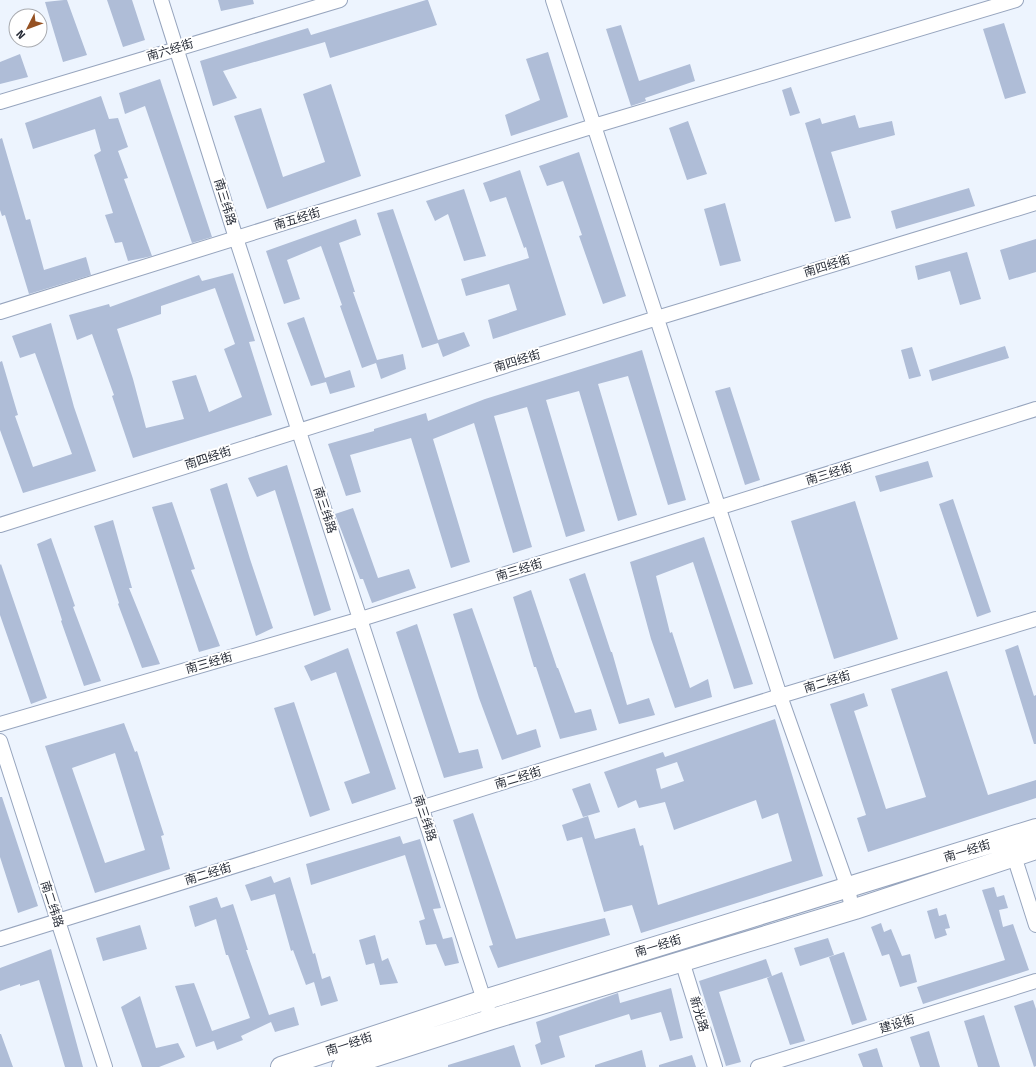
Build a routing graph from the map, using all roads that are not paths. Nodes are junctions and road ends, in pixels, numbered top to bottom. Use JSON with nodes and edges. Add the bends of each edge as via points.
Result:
{"nodes":[{"id":1,"x":161,"y":0,"type":"edge"},
{"id":2,"x":340,"y":0,"type":"edge"},
{"id":3,"x":553,"y":0,"type":"edge"},
{"id":4,"x":1016,"y":0,"type":"edge"},
{"id":5,"x":177,"y":48,"type":"junction"},
{"id":6,"x":0,"y":102,"type":"edge"},
{"id":7,"x":594,"y":126,"type":"junction"},
{"id":8,"x":1036,"y":203,"type":"edge"},
{"id":9,"x":236,"y":238,"type":"junction"},
{"id":10,"x":0,"y":312,"type":"edge"},
{"id":11,"x":657,"y":318,"type":"junction"},
{"id":12,"x":1036,"y":409,"type":"edge"},
{"id":13,"x":299,"y":429,"type":"junction"},
{"id":14,"x":719,"y":508,"type":"junction"},
{"id":15,"x":0,"y":525,"type":"edge"},
{"id":16,"x":360,"y":619,"type":"junction"},
{"id":17,"x":1036,"y":619,"type":"edge"},
{"id":18,"x":780,"y":696,"type":"junction"},
{"id":19,"x":0,"y":724,"type":"edge"},
{"id":20,"x":1,"y":745,"type":"edge"},
{"id":21,"x":422,"y":808,"type":"junction"},
{"id":22,"x":1036,"y":830,"type":"edge"},
{"id":23,"x":1036,"y":849,"type":"edge"},
{"id":24,"x":1014,"y":856,"type":"junction"},
{"id":25,"x":849,"y":896,"type":"junction"},
{"id":26,"x":58,"y":921,"type":"junction"},
{"id":27,"x":1036,"y":925,"type":"edge"},
{"id":28,"x":0,"y":939,"type":"edge"},
{"id":29,"x":682,"y":961,"type":"junction"},
{"id":30,"x":1036,"y":981,"type":"edge"},
{"id":31,"x":484,"y":1000,"type":"junction"},
{"id":32,"x":492,"y":1019,"type":"junction"},
{"id":33,"x":105,"y":1067,"type":"edge"},
{"id":34,"x":280,"y":1067,"type":"edge"},
{"id":35,"x":342,"y":1067,"type":"edge"},
{"id":36,"x":715,"y":1067,"type":"edge"},
{"id":37,"x":758,"y":1067,"type":"edge"}],
"edges":[{"from":1,"to":5,"type":"street","name":"南三纬路"},
{"from":2,"to":5,"type":"street","name":"南六经街"},
{"from":3,"to":7,"type":"street"},
{"from":4,"to":7,"type":"street","name":"南五经街"},
{"from":5,"to":6,"type":"street","name":"南六经街"},
{"from":5,"to":9,"type":"street","name":"南三纬路"},
{"from":7,"to":9,"type":"street","name":"南五经街"},
{"from":7,"to":11,"type":"street"},
{"from":8,"to":11,"type":"street","name":"南四经街"},
{"from":9,"to":10,"type":"street","name":"南五经街"},
{"from":9,"to":13,"type":"street","name":"南三纬路"},
{"from":11,"to":13,"type":"street","name":"南四经街"},
{"from":11,"to":14,"type":"street"},
{"from":12,"to":14,"type":"street","name":"南三经街"},
{"from":13,"to":15,"type":"street","name":"南四经街"},
{"from":13,"to":16,"type":"street","name":"南三纬路"},
{"from":14,"to":16,"type":"street","name":"南三经街"},
{"from":14,"to":18,"type":"street"},
{"from":16,"to":19,"type":"street","name":"南三经街"},
{"from":16,"to":21,"type":"street","name":"南三纬路"},
{"from":17,"to":18,"type":"street","name":"南二经街"},
{"from":18,"to":21,"type":"street","name":"南二经街"},
{"from":18,"to":25,"type":"street"},
{"from":20,"to":26,"type":"street","name":"南二纬路"},
{"from":21,"to":26,"type":"street","name":"南二经街"},
{"from":21,"to":31,"type":"street","name":"南三纬路"},
{"from":22,"to":25,"type":"highway","name":"南一经街"},
{"from":23,"to":24,"type":"highway","name":"南一经街"},
{"from":24,"to":27,"type":"street"},
{"from":24,"to":29,"type":"highway","name":"南一经街","via":[[855,909]]},
{"from":25,"to":31,"type":"highway","name":"南一经街"},
{"from":26,"to":28,"type":"street","name":"南二经街"},
{"from":26,"to":33,"type":"street","name":"南二纬路"},
{"from":29,"to":32,"type":"highway","name":"南一经街"},
{"from":29,"to":36,"type":"street","name":"新光路"},
{"from":30,"to":37,"type":"street","name":"建设街"},
{"from":31,"to":32,"type":"street","name":"南三纬路"},
{"from":31,"to":34,"type":"highway","name":"南一经街"},
{"from":32,"to":35,"type":"highway","name":"南一经街"}]}
